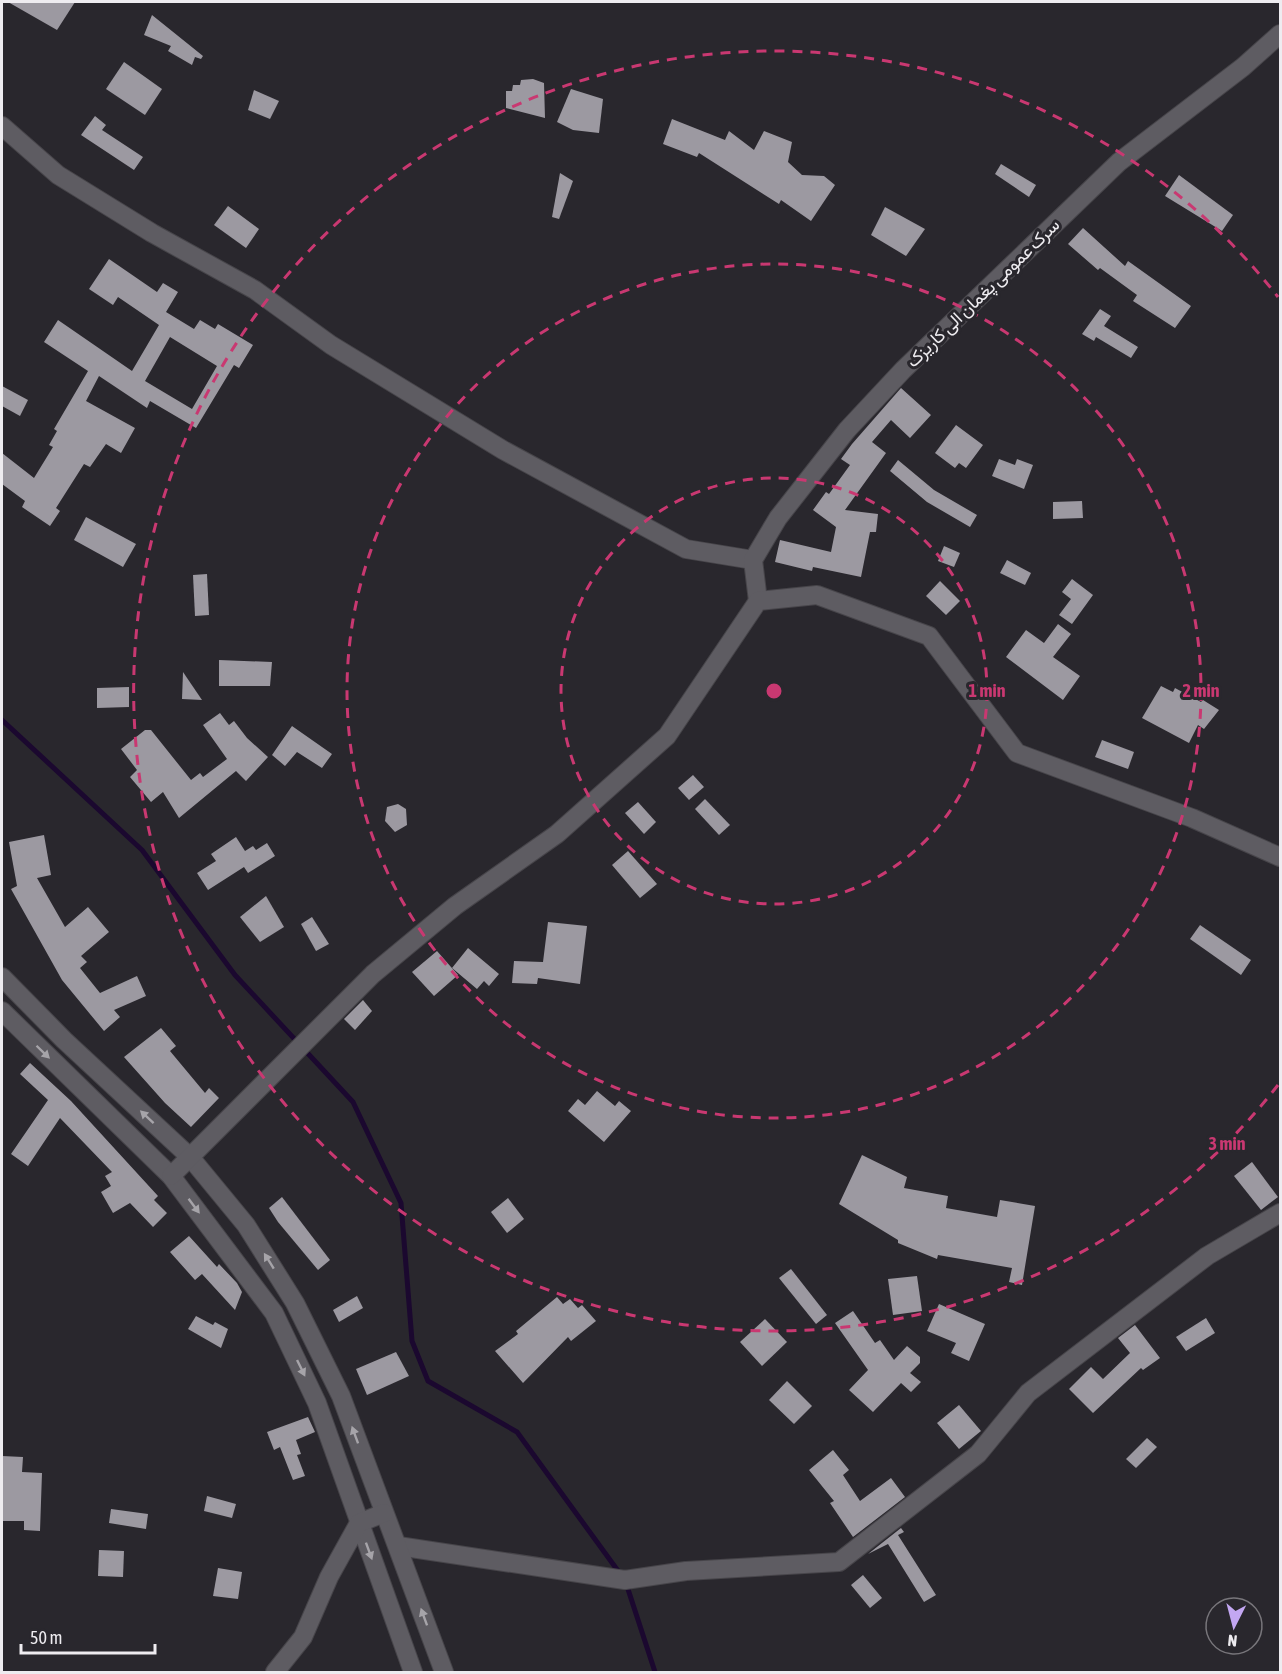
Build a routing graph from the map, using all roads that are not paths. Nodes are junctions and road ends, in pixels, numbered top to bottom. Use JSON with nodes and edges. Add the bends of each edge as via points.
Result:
{"nodes":[{"id":1,"x":1281,"y":34,"type":"edge"},
{"id":2,"x":2,"y":126,"type":"edge"},
{"id":3,"x":753,"y":560,"type":"junction"},
{"id":4,"x":758,"y":601,"type":"junction"},
{"id":5,"x":1281,"y":857,"type":"edge"},
{"id":6,"x":2,"y":977,"type":"edge"},
{"id":7,"x":2,"y":1011,"type":"edge"},
{"id":8,"x":190,"y":1157,"type":"junction"},
{"id":9,"x":171,"y":1176,"type":"junction"},
{"id":10,"x":1281,"y":1213,"type":"edge"},
{"id":11,"x":384,"y":1514,"type":"junction"},
{"id":12,"x":359,"y":1523,"type":"junction"},
{"id":13,"x":398,"y":1546,"type":"junction"},
{"id":14,"x":275,"y":1672,"type":"edge"},
{"id":15,"x":413,"y":1672,"type":"edge"},
{"id":16,"x":444,"y":1672,"type":"edge"}],
"edges":[{"from":1,"to":3,"type":"street","name":"سرک عمومی پغمان الی کاریزک","via":[[1119,162],[903,370],[847,430],[785,509]]},
{"from":2,"to":3,"type":"street","via":[[58,175],[255,290],[331,345],[503,450],[687,549]]},
{"from":3,"to":4,"type":"street"},
{"from":4,"to":5,"type":"street","via":[[817,595],[929,636],[1017,753],[1192,818]]},
{"from":4,"to":8,"type":"street","via":[[667,736],[557,834],[454,906],[382,966]]},
{"from":8,"to":6,"type":"street","one_way":true},
{"from":7,"to":9,"type":"street","one_way":true},
{"from":8,"to":9,"type":"street"},
{"from":11,"to":8,"type":"street","one_way":true,"via":[[341,1396],[296,1303],[246,1225]]},
{"from":9,"to":12,"type":"street","one_way":true,"via":[[274,1313],[317,1403]]},
{"from":10,"to":13,"type":"street","via":[[1207,1256],[1028,1393],[978,1455],[839,1562],[686,1571],[625,1580]]},
{"from":11,"to":12,"type":"street"},
{"from":11,"to":13,"type":"street"},
{"from":12,"to":14,"type":"street","via":[[329,1577],[303,1637]]},
{"from":12,"to":15,"type":"street","one_way":true},
{"from":16,"to":13,"type":"street","one_way":true}]}
